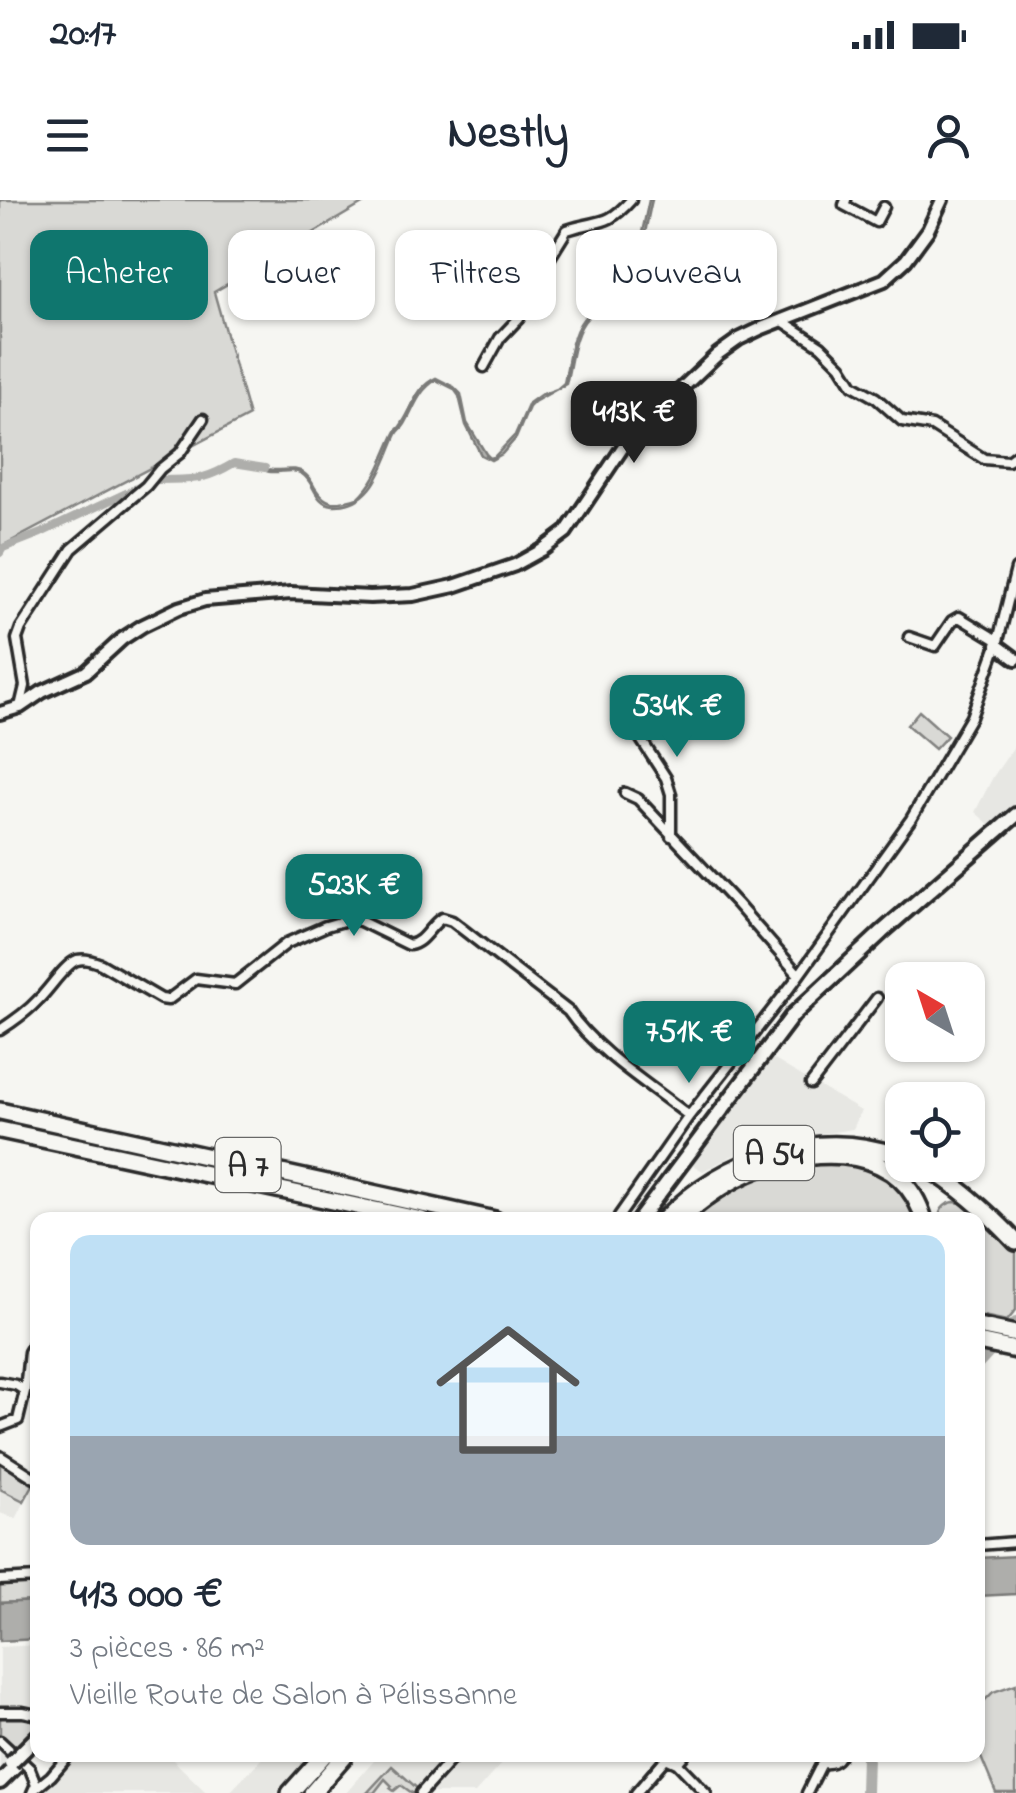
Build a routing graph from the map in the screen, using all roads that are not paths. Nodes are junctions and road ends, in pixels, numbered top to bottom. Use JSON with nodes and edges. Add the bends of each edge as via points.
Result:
{"nodes":[{"id":1,"x":631,"y":200,"type":"edge"},
{"id":2,"x":846,"y":200,"type":"edge"},
{"id":3,"x":942,"y":200,"type":"edge"},
{"id":4,"x":884,"y":207,"type":"dead end"},
{"id":5,"x":782,"y":320,"type":"junction"},
{"id":6,"x":484,"y":368,"type":"dead end"},
{"id":7,"x":204,"y":418,"type":"dead end"},
{"id":8,"x":1016,"y":455,"type":"edge"},
{"id":9,"x":1016,"y":569,"type":"edge"},
{"id":10,"x":909,"y":637,"type":"dead end"},
{"id":11,"x":997,"y":643,"type":"junction"},
{"id":12,"x":1016,"y":658,"type":"edge"},
{"id":13,"x":626,"y":687,"type":"dead end"},
{"id":14,"x":20,"y":707,"type":"junction"},
{"id":15,"x":0,"y":713,"type":"edge"},
{"id":16,"x":625,"y":792,"type":"dead end"},
{"id":17,"x":1016,"y":815,"type":"edge"},
{"id":18,"x":670,"y":836,"type":"junction"},
{"id":19,"x":852,"y":960,"type":"junction"},
{"id":20,"x":799,"y":975,"type":"junction"},
{"id":21,"x":878,"y":998,"type":"dead end"},
{"id":22,"x":0,"y":1030,"type":"edge"},
{"id":23,"x":750,"y":1048,"type":"junction"},
{"id":24,"x":811,"y":1084,"type":"dead end"},
{"id":25,"x":0,"y":1111,"type":"edge"},
{"id":26,"x":690,"y":1116,"type":"junction"},
{"id":27,"x":0,"y":1130,"type":"edge"},
{"id":28,"x":885,"y":1153,"type":"edge"},
{"id":29,"x":686,"y":1155,"type":"junction"},
{"id":30,"x":950,"y":1182,"type":"edge"},
{"id":31,"x":257,"y":1185,"type":"junction"},
{"id":32,"x":355,"y":1212,"type":"edge"},
{"id":33,"x":384,"y":1212,"type":"edge"},
{"id":34,"x":460,"y":1212,"type":"edge"},
{"id":35,"x":622,"y":1212,"type":"edge"},
{"id":36,"x":645,"y":1212,"type":"edge"},
{"id":37,"x":673,"y":1212,"type":"edge"},
{"id":38,"x":689,"y":1212,"type":"edge"},
{"id":39,"x":921,"y":1212,"type":"edge"},
{"id":40,"x":1016,"y":1242,"type":"edge"},
{"id":41,"x":985,"y":1327,"type":"edge"},
{"id":42,"x":1016,"y":1334,"type":"edge"},
{"id":43,"x":985,"y":1343,"type":"edge"},
{"id":44,"x":30,"y":1349,"type":"edge"},
{"id":45,"x":1015,"y":1350,"type":"edge"},
{"id":46,"x":0,"y":1382,"type":"edge"},
{"id":47,"x":30,"y":1385,"type":"edge"},
{"id":48,"x":26,"y":1386,"type":"junction"},
{"id":49,"x":0,"y":1426,"type":"edge"},
{"id":50,"x":0,"y":1456,"type":"edge"},
{"id":51,"x":30,"y":1475,"type":"edge"},
{"id":52,"x":1016,"y":1542,"type":"edge"},
{"id":53,"x":985,"y":1544,"type":"edge"},
{"id":54,"x":30,"y":1578,"type":"edge"},
{"id":55,"x":0,"y":1580,"type":"edge"},
{"id":56,"x":3,"y":1713,"type":"edge"},
{"id":57,"x":30,"y":1715,"type":"edge"},
{"id":58,"x":0,"y":1741,"type":"edge"},
{"id":59,"x":30,"y":1748,"type":"edge"},
{"id":60,"x":63,"y":1762,"type":"edge"},
{"id":61,"x":321,"y":1762,"type":"edge"},
{"id":62,"x":339,"y":1762,"type":"edge"},
{"id":63,"x":449,"y":1762,"type":"edge"},
{"id":64,"x":661,"y":1762,"type":"edge"},
{"id":65,"x":831,"y":1762,"type":"edge"},
{"id":66,"x":677,"y":1763,"type":"edge"},
{"id":67,"x":0,"y":1778,"type":"edge"},
{"id":68,"x":34,"y":1791,"type":"edge"},
{"id":69,"x":293,"y":1793,"type":"edge"},
{"id":70,"x":312,"y":1793,"type":"edge"},
{"id":71,"x":421,"y":1793,"type":"edge"},
{"id":72,"x":636,"y":1793,"type":"edge"},
{"id":73,"x":706,"y":1793,"type":"edge"},
{"id":74,"x":807,"y":1793,"type":"edge"}],
"edges":[{"from":1,"to":6,"type":"street","via":[[608,221],[567,230]]},
{"from":2,"to":4,"type":"street","via":[[844,205],[876,222]]},
{"from":3,"to":5,"type":"street","via":[[928,230],[884,280]]},
{"from":5,"to":8,"type":"street","via":[[821,346],[853,385],[902,421],[932,426],[984,459],[1001,462]]},
{"from":5,"to":14,"type":"street","via":[[718,354],[622,447],[566,532],[515,565],[413,594],[205,600],[142,626],[86,672]]},
{"from":7,"to":14,"type":"street","via":[[180,453],[72,549],[20,628]]},
{"from":9,"to":11,"type":"street"},
{"from":10,"to":11,"type":"street","via":[[936,646],[959,617]]},
{"from":11,"to":12,"type":"street"},
{"from":11,"to":20,"type":"street","via":[[971,716],[911,819]]},
{"from":13,"to":18,"type":"street","via":[[620,707],[666,778]]},
{"from":14,"to":15,"type":"street"},
{"from":16,"to":18,"type":"street"},
{"from":17,"to":19,"type":"main road"},
{"from":18,"to":20,"type":"street"},
{"from":19,"to":23,"type":"main road"},
{"from":19,"to":29,"type":"main road","via":[[784,1025]]},
{"from":20,"to":23,"type":"street"},
{"from":21,"to":24,"type":"street"},
{"from":22,"to":26,"type":"street","via":[[78,960],[101,964],[168,1000],[196,979],[235,984],[288,943],[326,926],[360,921],[408,945],[420,942],[442,918],[568,1011],[614,1058]]},
{"from":23,"to":26,"type":"street"},
{"from":23,"to":29,"type":"main road"},
{"from":25,"to":34,"type":"highway","number":"A 7"},
{"from":26,"to":35,"type":"street"},
{"from":27,"to":31,"type":"highway","number":"A 7"},
{"from":28,"to":37,"type":"highway","number":"A 54","via":[[807,1145],[753,1159]]},
{"from":29,"to":36,"type":"main road"},
{"from":30,"to":40,"type":"highway"},
{"from":31,"to":32,"type":"highway"},
{"from":31,"to":33,"type":"highway","number":"A 7"},
{"from":38,"to":39,"type":"highway","number":"A 54","via":[[743,1176],[826,1155],[889,1170]]},
{"from":41,"to":42,"type":"highway"},
{"from":43,"to":45,"type":"highway"},
{"from":44,"to":48,"type":"street"},
{"from":46,"to":48,"type":"street"},
{"from":47,"to":48,"type":"street"},
{"from":48,"to":49,"type":"street","via":[[18,1420]]},
{"from":50,"to":51,"type":"street"},
{"from":52,"to":53,"type":"street"},
{"from":54,"to":55,"type":"street"},
{"from":56,"to":57,"type":"street"},
{"from":58,"to":68,"type":"street","via":[[30,1769]]},
{"from":59,"to":67,"type":"main road","bridge":true},
{"from":60,"to":68,"type":"street"},
{"from":61,"to":69,"type":"highway"},
{"from":62,"to":70,"type":"highway"},
{"from":63,"to":71,"type":"street"},
{"from":64,"to":72,"type":"street"},
{"from":65,"to":74,"type":"street","via":[[822,1763]]},
{"from":66,"to":73,"type":"street"}]}
